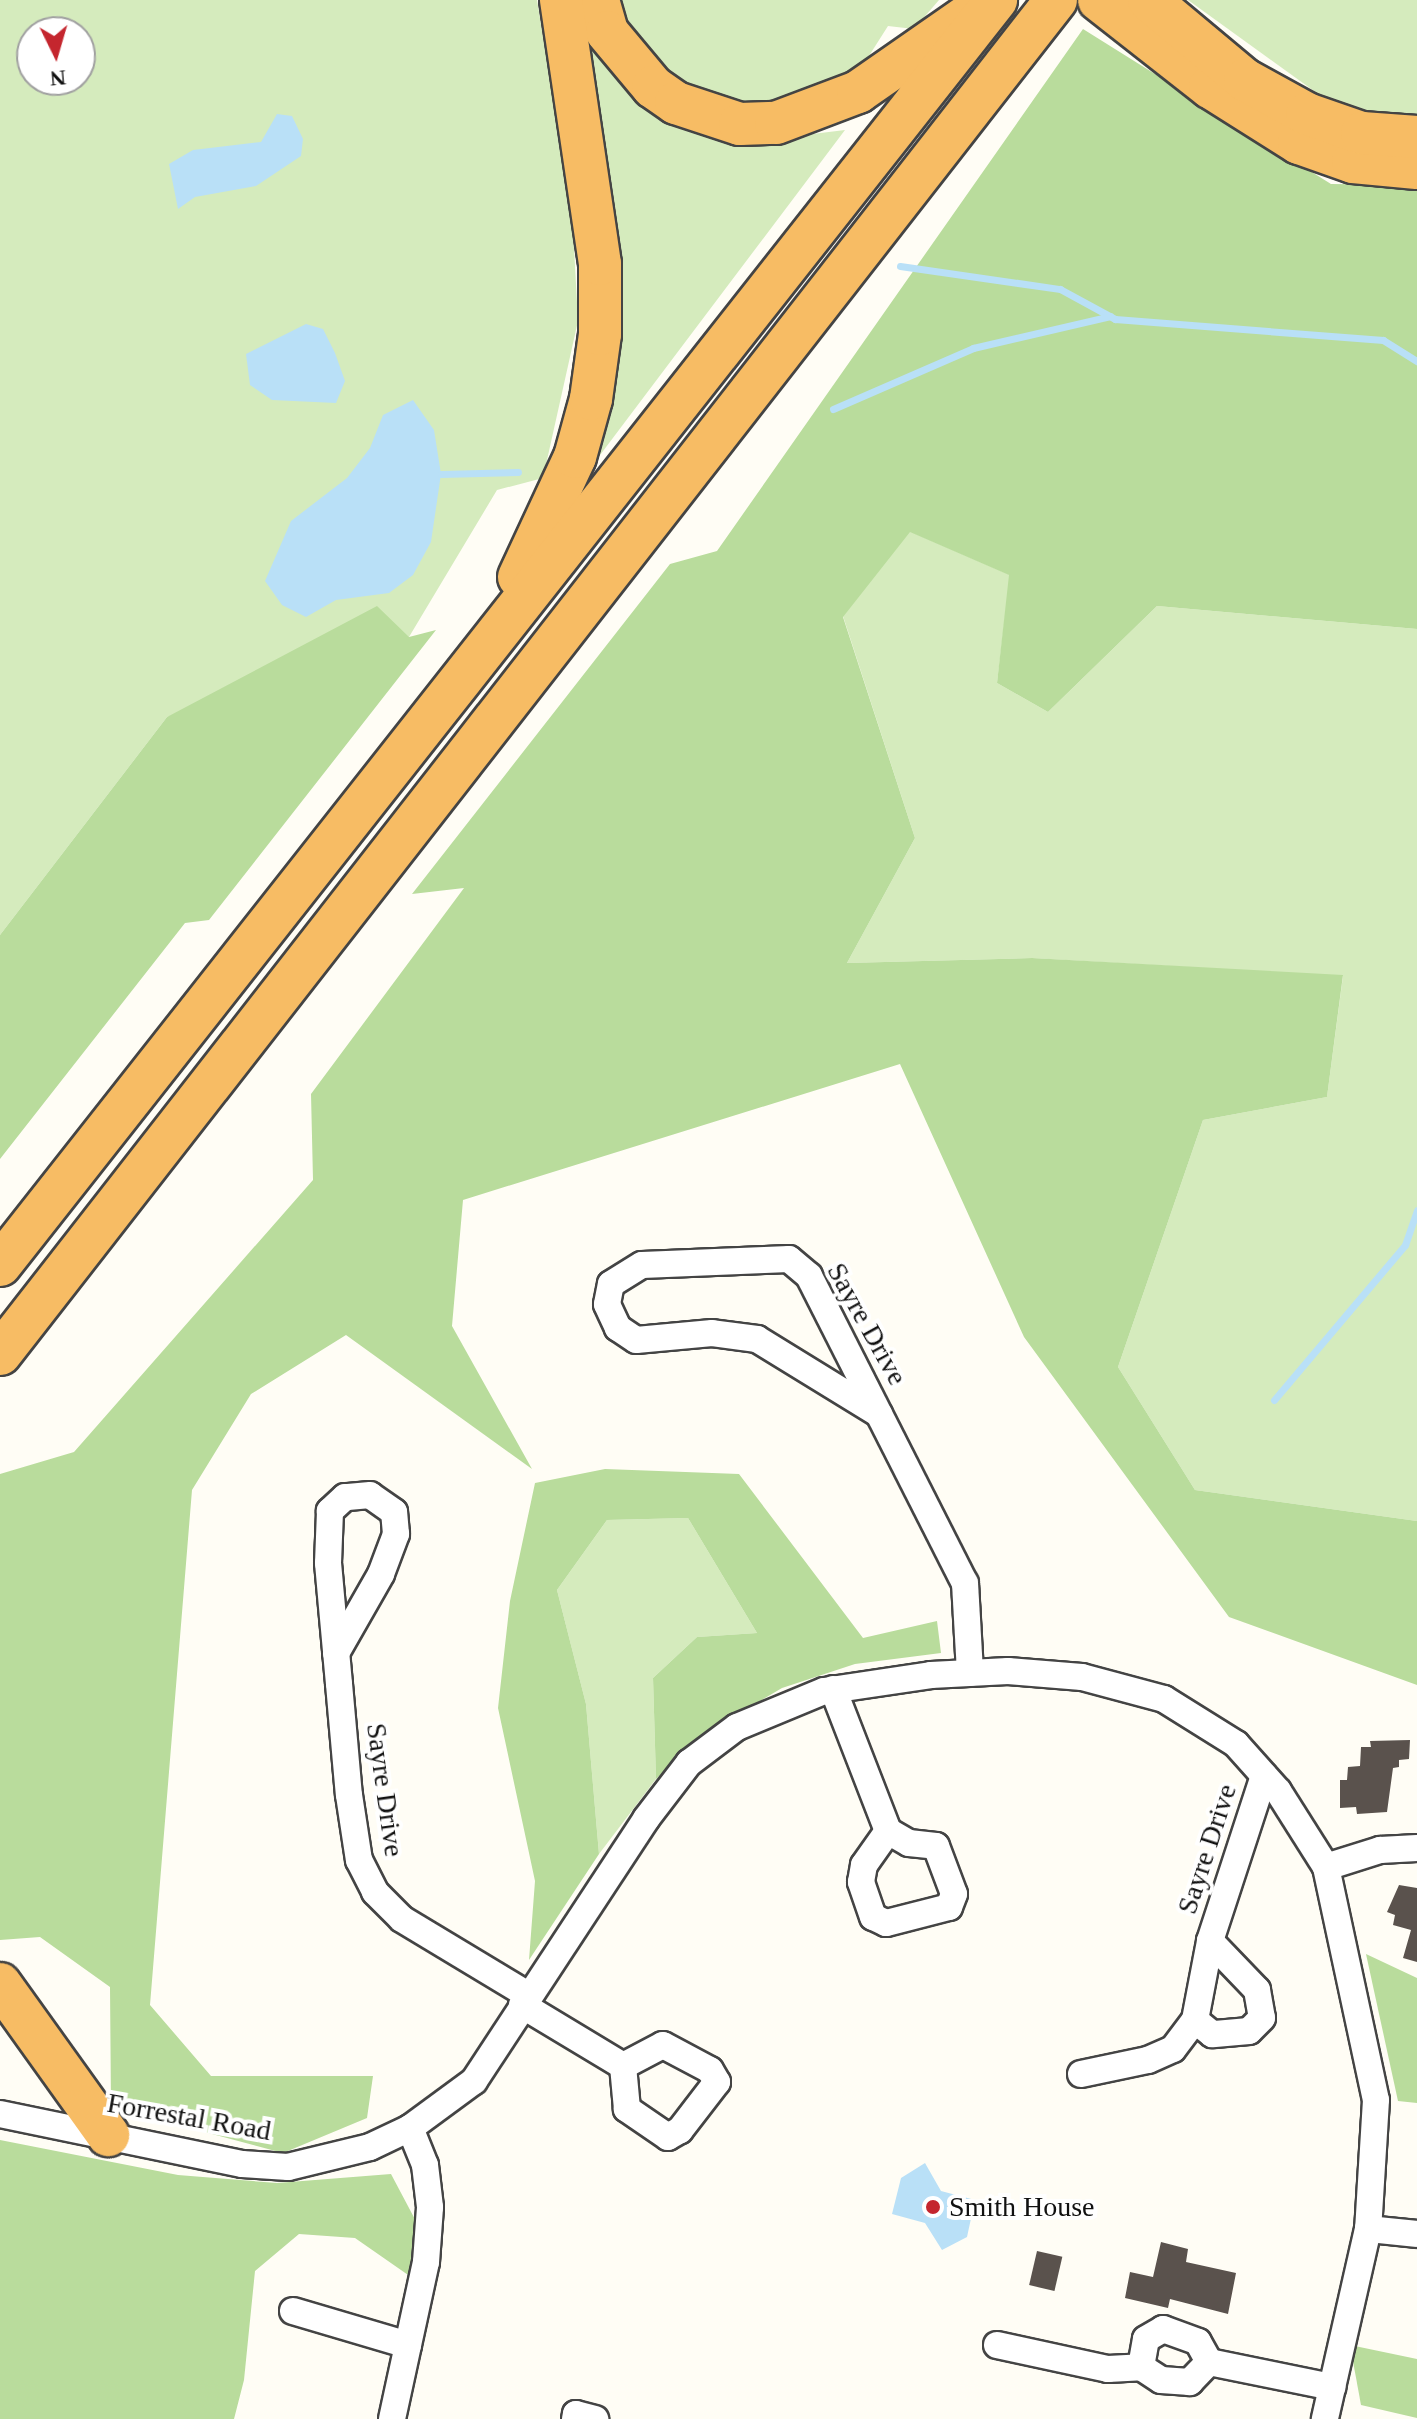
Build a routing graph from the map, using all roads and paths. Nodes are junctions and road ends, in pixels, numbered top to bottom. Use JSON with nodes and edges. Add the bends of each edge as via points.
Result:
{"nodes":[{"id":1,"x":561,"y":0,"type":"edge"},
{"id":2,"x":598,"y":0,"type":"edge"},
{"id":3,"x":993,"y":0,"type":"edge"},
{"id":4,"x":1056,"y":0,"type":"edge"},
{"id":5,"x":1125,"y":7,"type":"edge"},
{"id":6,"x":1417,"y":137,"type":"edge"},
{"id":7,"x":1417,"y":168,"type":"edge"},
{"id":8,"x":478,"y":657,"type":"junction"},
{"id":9,"x":5,"y":1255,"type":"edge"},
{"id":10,"x":0,"y":1354,"type":"edge"},
{"id":11,"x":879,"y":1414,"type":"junction"},
{"id":12,"x":336,"y":1653,"type":"junction"},
{"id":13,"x":970,"y":1673,"type":"junction"},
{"id":14,"x":833,"y":1689,"type":"junction"},
{"id":15,"x":1264,"y":1776,"type":"junction"},
{"id":16,"x":888,"y":1831,"type":"dead end"},
{"id":17,"x":1417,"y":1848,"type":"edge"},
{"id":18,"x":1326,"y":1867,"type":"junction"},
{"id":19,"x":1210,"y":1941,"type":"junction"},
{"id":20,"x":0,"y":1984,"type":"edge"},
{"id":21,"x":525,"y":2000,"type":"junction"},
{"id":22,"x":1195,"y":2020,"type":"junction"},
{"id":23,"x":623,"y":2066,"type":"dead end"},
{"id":24,"x":1081,"y":2074,"type":"dead end"},
{"id":25,"x":0,"y":2114,"type":"edge"},
{"id":26,"x":410,"y":2128,"type":"junction"},
{"id":27,"x":108,"y":2135,"type":"junction"},
{"id":28,"x":1368,"y":2229,"type":"junction"},
{"id":29,"x":1417,"y":2234,"type":"edge"},
{"id":30,"x":293,"y":2311,"type":"dead end"},
{"id":31,"x":408,"y":2345,"type":"junction"},
{"id":32,"x":997,"y":2345,"type":"dead end"},
{"id":33,"x":1209,"y":2362,"type":"junction"},
{"id":34,"x":1141,"y":2367,"type":"junction"},
{"id":35,"x":1332,"y":2387,"type":"junction"},
{"id":36,"x":392,"y":2419,"type":"edge"},
{"id":37,"x":575,"y":2419,"type":"edge"},
{"id":38,"x":595,"y":2419,"type":"edge"},
{"id":39,"x":1325,"y":2419,"type":"edge"}],
"edges":[{"from":1,"to":8,"type":"highway","via":[[600,264],[596,364],[583,431],[563,486]]},
{"from":2,"to":3,"type":"highway","via":[[607,32],[653,87],[676,103],[740,124],[776,123],[858,92]]},
{"from":3,"to":8,"type":"highway"},
{"from":4,"to":10,"type":"highway"},
{"from":5,"to":6,"type":"highway","via":[[1307,114],[1362,133]]},
{"from":5,"to":7,"type":"highway","via":[[1210,87],[1299,143],[1353,162]]},
{"from":8,"to":9,"type":"highway"},
{"from":11,"to":11,"type":"street","name":"Sayre Drive","via":[[809,1276],[789,1259],[642,1265],[611,1284],[607,1304],[618,1328],[636,1340],[712,1333],[757,1339]]},
{"from":11,"to":13,"type":"street","name":"Sayre Drive","via":[[965,1583]]},
{"from":12,"to":12,"type":"street","name":"Sayre Drive","via":[[381,1574],[396,1534],[394,1512],[370,1495],[345,1497],[330,1511]]},
{"from":12,"to":21,"type":"street","name":"Sayre Drive","via":[[349,1795],[364,1873],[402,1919]]},
{"from":13,"to":14,"type":"street","name":"Sayre Drive"},
{"from":13,"to":15,"type":"street","name":"Sayre Drive","via":[[1082,1677],[1164,1699],[1236,1744]]},
{"from":14,"to":16,"type":"street"},
{"from":14,"to":21,"type":"street","name":"Sayre Drive","via":[[737,1727],[689,1763]]},
{"from":15,"to":18,"type":"street","name":"Sayre Drive","via":[[1311,1837]]},
{"from":15,"to":19,"type":"street","name":"Sayre Drive"},
{"from":17,"to":18,"type":"street","via":[[1380,1850]]},
{"from":18,"to":28,"type":"street","name":"Sayre Drive","via":[[1376,2100]]},
{"from":19,"to":22,"type":"street","name":"Sayre Drive"},
{"from":19,"to":22,"type":"street","name":"Sayre Drive","via":[[1257,1990],[1262,2018],[1249,2031],[1212,2034]]},
{"from":20,"to":27,"type":"highway"},
{"from":21,"to":23,"type":"street","name":"Sayre Drive"},
{"from":21,"to":26,"type":"street","name":"Sayre Drive","via":[[474,2081]]},
{"from":22,"to":24,"type":"street","via":[[1177,2047],[1148,2060]]},
{"from":25,"to":27,"type":"street","name":"Forrestal Road"},
{"from":26,"to":27,"type":"street","name":"Forrestal Road","via":[[328,2160],[288,2167],[242,2164]]},
{"from":26,"to":31,"type":"street","via":[[425,2165],[430,2207],[426,2262]]},
{"from":28,"to":29,"type":"street"},
{"from":28,"to":35,"type":"street","name":"Sayre Drive"},
{"from":30,"to":31,"type":"street"},
{"from":31,"to":36,"type":"street"},
{"from":32,"to":34,"type":"street","via":[[1108,2369]]},
{"from":33,"to":34,"type":"street","via":[[1190,2382],[1161,2380]]},
{"from":33,"to":34,"type":"street","via":[[1198,2342],[1163,2329],[1146,2339]]},
{"from":33,"to":35,"type":"street"},
{"from":35,"to":39,"type":"street","name":"Sayre Drive"},
{"from":37,"to":38,"type":"street","via":[[576,2414]]}]}
